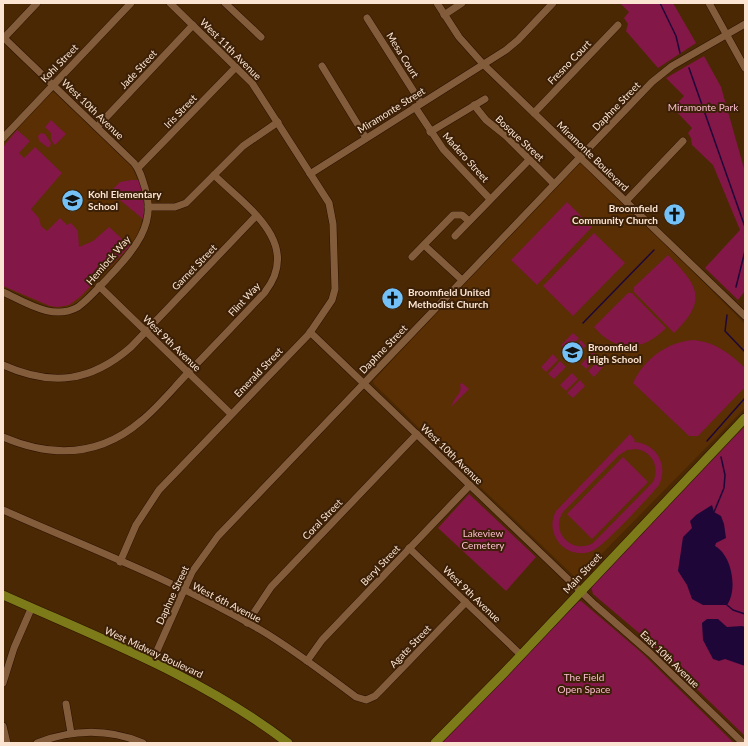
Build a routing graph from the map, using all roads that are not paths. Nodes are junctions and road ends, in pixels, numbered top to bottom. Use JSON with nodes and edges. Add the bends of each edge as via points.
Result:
{"nodes":[{"id":1,"x":37,"y":3,"type":"edge"},
{"id":2,"x":131,"y":3,"type":"edge"},
{"id":3,"x":170,"y":3,"type":"edge"},
{"id":4,"x":225,"y":3,"type":"edge"},
{"id":5,"x":437,"y":3,"type":"edge"},
{"id":6,"x":462,"y":3,"type":"edge"},
{"id":7,"x":553,"y":3,"type":"edge"},
{"id":8,"x":709,"y":3,"type":"edge"},
{"id":9,"x":444,"y":15,"type":"junction"},
{"id":10,"x":367,"y":18,"type":"dead end"},
{"id":11,"x":745,"y":24,"type":"edge"},
{"id":12,"x":618,"y":25,"type":"dead end"},
{"id":13,"x":193,"y":26,"type":"junction"},
{"id":14,"x":727,"y":35,"type":"junction"},
{"id":15,"x":261,"y":37,"type":"dead end"},
{"id":16,"x":3,"y":38,"type":"edge"},
{"id":17,"x":483,"y":64,"type":"junction"},
{"id":18,"x":322,"y":66,"type":"dead end"},
{"id":19,"x":236,"y":67,"type":"junction"},
{"id":20,"x":745,"y":68,"type":"edge"},
{"id":21,"x":53,"y":85,"type":"junction"},
{"id":22,"x":485,"y":99,"type":"dead end"},
{"id":23,"x":418,"y":105,"type":"junction"},
{"id":24,"x":474,"y":105,"type":"junction"},
{"id":25,"x":534,"y":113,"type":"junction"},
{"id":26,"x":278,"y":122,"type":"junction"},
{"id":27,"x":97,"y":127,"type":"junction"},
{"id":28,"x":430,"y":132,"type":"junction"},
{"id":29,"x":3,"y":138,"type":"edge"},
{"id":30,"x":366,"y":138,"type":"junction"},
{"id":31,"x":683,"y":141,"type":"dead end"},
{"id":32,"x":580,"y":157,"type":"junction"},
{"id":33,"x":529,"y":160,"type":"junction"},
{"id":34,"x":138,"y":168,"type":"junction"},
{"id":35,"x":310,"y":174,"type":"junction"},
{"id":36,"x":214,"y":175,"type":"junction"},
{"id":37,"x":554,"y":184,"type":"junction"},
{"id":38,"x":490,"y":199,"type":"junction"},
{"id":39,"x":626,"y":201,"type":"junction"},
{"id":40,"x":148,"y":207,"type":"junction"},
{"id":41,"x":256,"y":216,"type":"junction"},
{"id":42,"x":469,"y":221,"type":"junction"},
{"id":43,"x":455,"y":236,"type":"dead end"},
{"id":44,"x":424,"y":245,"type":"junction"},
{"id":45,"x":412,"y":257,"type":"dead end"},
{"id":46,"x":462,"y":280,"type":"junction"},
{"id":47,"x":99,"y":286,"type":"junction"},
{"id":48,"x":3,"y":292,"type":"edge"},
{"id":49,"x":745,"y":316,"type":"edge"},
{"id":50,"x":146,"y":331,"type":"junction"},
{"id":51,"x":310,"y":332,"type":"junction"},
{"id":52,"x":3,"y":365,"type":"edge"},
{"id":53,"x":189,"y":372,"type":"junction"},
{"id":54,"x":364,"y":383,"type":"junction"},
{"id":55,"x":232,"y":414,"type":"junction"},
{"id":56,"x":745,"y":418,"type":"edge"},
{"id":57,"x":417,"y":434,"type":"junction"},
{"id":58,"x":3,"y":437,"type":"edge"},
{"id":59,"x":470,"y":485,"type":"junction"},
{"id":60,"x":3,"y":510,"type":"edge"},
{"id":61,"x":410,"y":548,"type":"junction"},
{"id":62,"x":120,"y":562,"type":"junction"},
{"id":63,"x":184,"y":591,"type":"junction"},
{"id":64,"x":580,"y":591,"type":"junction"},
{"id":65,"x":3,"y":595,"type":"edge"},
{"id":66,"x":466,"y":602,"type":"junction"},
{"id":67,"x":32,"y":608,"type":"junction"},
{"id":68,"x":247,"y":623,"type":"junction"},
{"id":69,"x":521,"y":655,"type":"junction"},
{"id":70,"x":307,"y":661,"type":"junction"},
{"id":71,"x":152,"y":662,"type":"junction"},
{"id":72,"x":3,"y":683,"type":"edge"},
{"id":73,"x":366,"y":700,"type":"joint"},
{"id":74,"x":66,"y":704,"type":"dead end"},
{"id":75,"x":3,"y":726,"type":"edge"},
{"id":76,"x":71,"y":733,"type":"junction"},
{"id":77,"x":138,"y":742,"type":"edge"},
{"id":78,"x":7,"y":743,"type":"edge"},
{"id":79,"x":37,"y":743,"type":"edge"},
{"id":80,"x":288,"y":743,"type":"edge"},
{"id":81,"x":434,"y":743,"type":"edge"},
{"id":82,"x":743,"y":743,"type":"edge"}],
"edges":[{"from":1,"to":16,"type":"street"},
{"from":2,"to":21,"type":"street","name":"Kohl Street"},
{"from":3,"to":13,"type":"street","name":"West 11th Avenue"},
{"from":4,"to":15,"type":"street"},
{"from":5,"to":9,"type":"street","name":"Miramonte Boulevard"},
{"from":6,"to":9,"type":"street"},
{"from":7,"to":17,"type":"street","name":"Miramonte Street","via":[[512,45]]},
{"from":8,"to":14,"type":"street"},
{"from":9,"to":17,"type":"street","name":"Miramonte Boulevard"},
{"from":10,"to":23,"type":"street","name":"Mesa Court"},
{"from":11,"to":14,"type":"street","name":"Daphne Street"},
{"from":12,"to":25,"type":"street","name":"Fresno Court"},
{"from":13,"to":19,"type":"street","name":"West 11th Avenue"},
{"from":13,"to":27,"type":"street","name":"Jade Street"},
{"from":14,"to":20,"type":"street"},
{"from":14,"to":32,"type":"street","name":"Daphne Street","via":[[660,75]]},
{"from":16,"to":21,"type":"street","name":"West 10th Avenue"},
{"from":17,"to":23,"type":"street","name":"Miramonte Street"},
{"from":17,"to":25,"type":"street","name":"Miramonte Boulevard"},
{"from":18,"to":30,"type":"street"},
{"from":19,"to":26,"type":"street","name":"West 11th Avenue","via":[[255,87]]},
{"from":19,"to":34,"type":"street","name":"Iris Street"},
{"from":21,"to":27,"type":"street","name":"West 10th Avenue"},
{"from":21,"to":29,"type":"street","name":"Kohl Street"},
{"from":22,"to":24,"type":"street"},
{"from":23,"to":28,"type":"street","name":"Madero Street"},
{"from":23,"to":30,"type":"street","name":"Miramonte Street"},
{"from":24,"to":28,"type":"street"},
{"from":24,"to":33,"type":"street","name":"Bosque Street","via":[[486,120]]},
{"from":25,"to":32,"type":"street","name":"Miramonte Boulevard"},
{"from":26,"to":35,"type":"street","name":"West 11th Avenue"},
{"from":26,"to":36,"type":"street","via":[[243,146]]},
{"from":27,"to":34,"type":"street","name":"West 10th Avenue"},
{"from":28,"to":38,"type":"street","name":"Madero Street"},
{"from":30,"to":35,"type":"street","name":"Miramonte Street"},
{"from":31,"to":39,"type":"street"},
{"from":32,"to":37,"type":"street","name":"Daphne Street"},
{"from":32,"to":39,"type":"street","name":"Miramonte Boulevard"},
{"from":33,"to":37,"type":"street","name":"Bosque Street"},
{"from":33,"to":38,"type":"street"},
{"from":34,"to":40,"type":"street","name":"West 10th Avenue","via":[[147,192]]},
{"from":35,"to":51,"type":"street","name":"Emerald Street","via":[[329,203],[332,213],[335,289],[332,300]]},
{"from":36,"to":40,"type":"street","via":[[182,205]]},
{"from":36,"to":41,"type":"street","name":"Flint Way"},
{"from":37,"to":46,"type":"street","name":"Daphne Street"},
{"from":38,"to":42,"type":"street"},
{"from":39,"to":49,"type":"street","name":"Miramonte Boulevard"},
{"from":40,"to":47,"type":"street","name":"Hemlock Way","via":[[146,224],[138,244]]},
{"from":41,"to":50,"type":"street","name":"Garnet Street"},
{"from":41,"to":53,"type":"street","name":"Flint Way","via":[[269,230],[276,246],[277,266],[273,280],[265,292]]},
{"from":42,"to":43,"type":"street"},
{"from":42,"to":44,"type":"street","via":[[462,215],[453,214]]},
{"from":44,"to":45,"type":"street"},
{"from":44,"to":46,"type":"street"},
{"from":46,"to":54,"type":"street","name":"Daphne Street"},
{"from":47,"to":48,"type":"street","name":"Hemlock Way","via":[[78,307],[63,313],[47,311]]},
{"from":47,"to":50,"type":"street","name":"West 9th Avenue"},
{"from":50,"to":52,"type":"street","name":"Garnet Street","via":[[114,361],[80,376],[54,379],[37,377]]},
{"from":50,"to":53,"type":"street","name":"West 9th Avenue"},
{"from":51,"to":54,"type":"street","name":"West 10th Avenue"},
{"from":51,"to":55,"type":"street","name":"Emerald Street"},
{"from":53,"to":55,"type":"street","name":"West 9th Avenue"},
{"from":53,"to":58,"type":"street","name":"Flint Way","via":[[134,428],[107,443],[85,450],[51,452]]},
{"from":54,"to":57,"type":"street","name":"West 10th Avenue"},
{"from":54,"to":63,"type":"street","name":"Daphne Street","via":[[218,536],[202,556]]},
{"from":55,"to":62,"type":"street","name":"Emerald Street","via":[[159,490],[136,525]]},
{"from":56,"to":64,"type":"main road","name":"Main Street"},
{"from":57,"to":59,"type":"street","name":"West 10th Avenue"},
{"from":57,"to":68,"type":"street","name":"Coral Street","via":[[274,583]]},
{"from":59,"to":61,"type":"street","name":"Beryl Street"},
{"from":59,"to":64,"type":"street","name":"West 10th Avenue"},
{"from":60,"to":62,"type":"street","name":"West 6th Avenue"},
{"from":61,"to":66,"type":"street","name":"West 9th Avenue"},
{"from":61,"to":70,"type":"street","name":"Beryl Street","via":[[322,640]]},
{"from":62,"to":63,"type":"street","name":"West 6th Avenue"},
{"from":63,"to":68,"type":"street","name":"West 6th Avenue"},
{"from":63,"to":71,"type":"street","name":"Daphne Street"},
{"from":64,"to":69,"type":"main road","name":"Main Street"},
{"from":64,"to":82,"type":"street","name":"East 10th Avenue","via":[[650,653]]},
{"from":65,"to":67,"type":"main road","name":"West Midway Boulevard"},
{"from":66,"to":69,"type":"street","name":"West 9th Avenue"},
{"from":66,"to":73,"type":"street","name":"Agate Street","via":[[382,690]]},
{"from":67,"to":71,"type":"main road","name":"West Midway Boulevard"},
{"from":67,"to":72,"type":"street","via":[[5,671]]},
{"from":68,"to":70,"type":"street","name":"West 6th Avenue"},
{"from":69,"to":81,"type":"main road","name":"Main Street"},
{"from":70,"to":73,"type":"street","name":"West 6th Avenue","via":[[356,697]]},
{"from":71,"to":80,"type":"main road","name":"West Midway Boulevard","via":[[228,702]]},
{"from":74,"to":76,"type":"street"},
{"from":75,"to":78,"type":"street"},
{"from":76,"to":77,"type":"street","via":[[115,734]]},
{"from":76,"to":79,"type":"street"}]}
